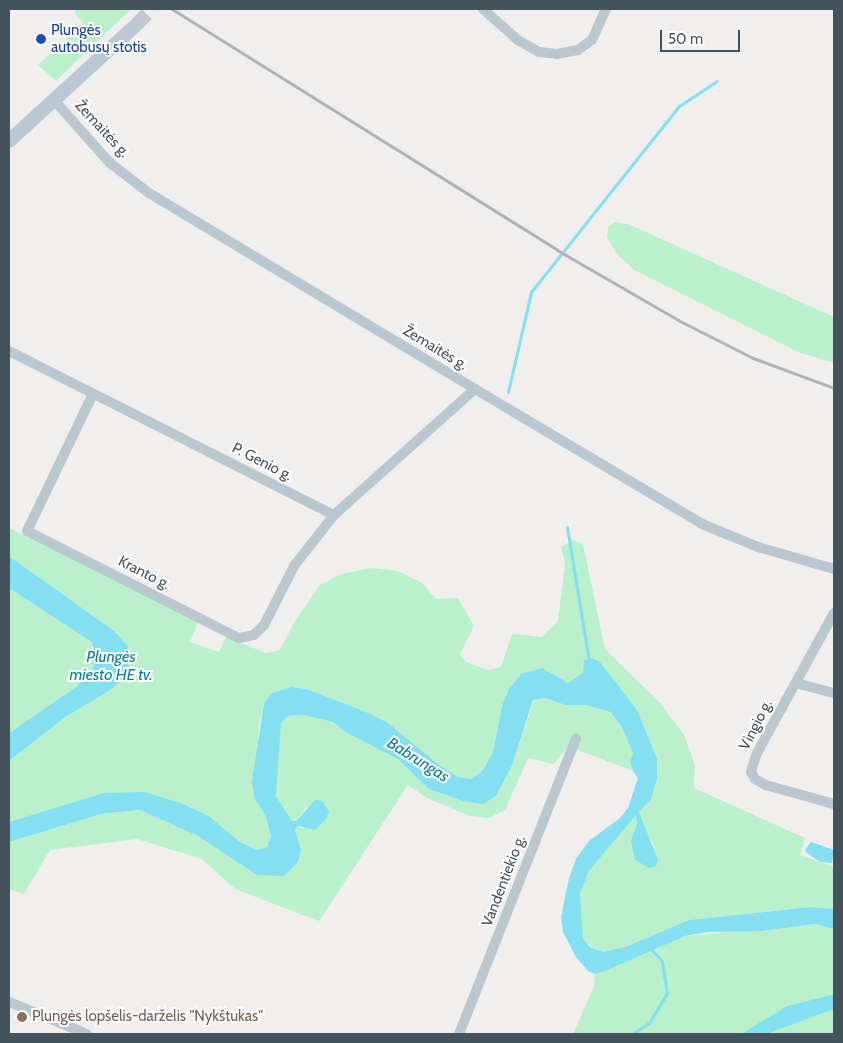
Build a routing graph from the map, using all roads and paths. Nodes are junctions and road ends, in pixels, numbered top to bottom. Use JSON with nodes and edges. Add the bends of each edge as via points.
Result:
{"nodes":[{"id":1,"x":483,"y":9,"type":"edge"},
{"id":2,"x":606,"y":9,"type":"edge"},
{"id":3,"x":137,"y":24,"type":"tunnel mouth"},
{"id":4,"x":54,"y":100,"type":"junction"},
{"id":5,"x":10,"y":137,"type":"edge"},
{"id":6,"x":9,"y":351,"type":"edge"},
{"id":7,"x":474,"y":389,"type":"junction"},
{"id":8,"x":93,"y":394,"type":"junction"},
{"id":9,"x":334,"y":515,"type":"junction"},
{"id":10,"x":834,"y":568,"type":"edge"},
{"id":11,"x":834,"y":613,"type":"edge"},
{"id":12,"x":796,"y":683,"type":"junction"},
{"id":13,"x":834,"y":693,"type":"edge"},
{"id":14,"x":576,"y":738,"type":"dead end"},
{"id":15,"x":834,"y":804,"type":"edge"},
{"id":16,"x":9,"y":1002,"type":"edge"},
{"id":17,"x":87,"y":1034,"type":"edge"},
{"id":18,"x":459,"y":1034,"type":"edge"}],
"edges":[{"from":1,"to":2,"type":"street","via":[[518,40],[540,52],[557,54],[578,50],[592,40]]},
{"from":3,"to":4,"type":"main road"},
{"from":4,"to":5,"type":"main road"},
{"from":4,"to":7,"type":"street","name":"Žemaitės g.","via":[[110,162],[148,193]]},
{"from":6,"to":8,"type":"street","name":"P. Genio g."},
{"from":7,"to":9,"type":"street"},
{"from":7,"to":10,"type":"street","name":"Žemaitės g.","via":[[702,524],[758,547]]},
{"from":8,"to":9,"type":"street","name":"P. Genio g."},
{"from":8,"to":9,"type":"street","name":"Kranto g.","via":[[27,531],[240,638],[254,635],[264,625],[294,566]]},
{"from":11,"to":12,"type":"street","name":"Vingio g."},
{"from":12,"to":13,"type":"street"},
{"from":12,"to":15,"type":"street","name":"Vingio g.","via":[[757,753],[751,772],[755,779],[766,785]]},
{"from":14,"to":18,"type":"street","name":"Vandentiekio g."},
{"from":16,"to":17,"type":"street"}]}
